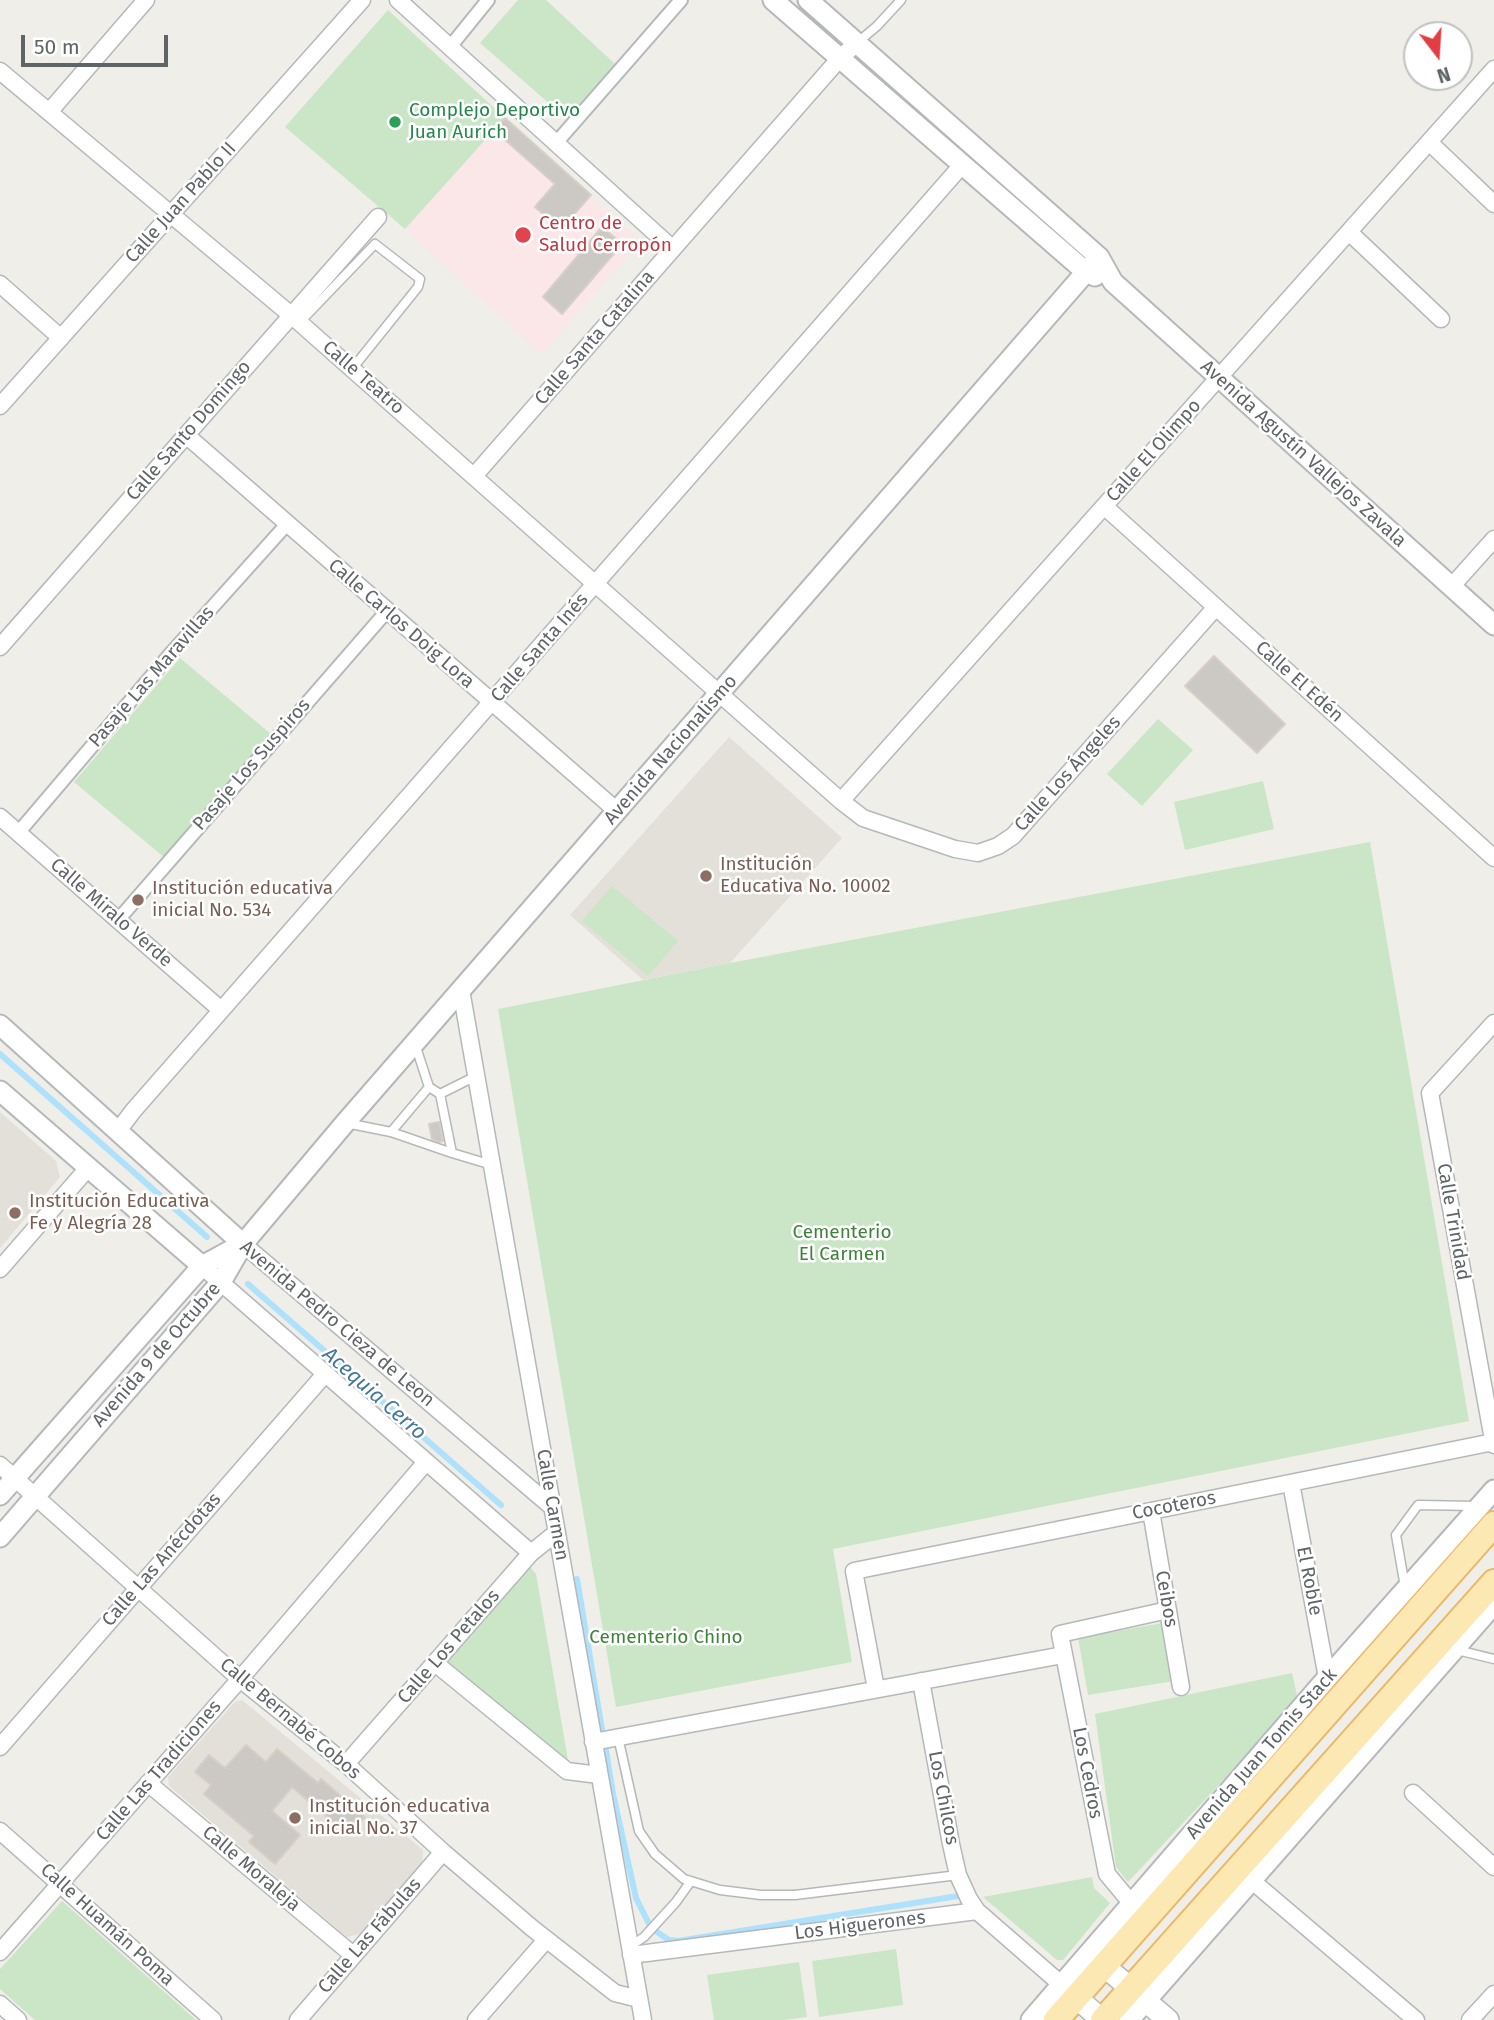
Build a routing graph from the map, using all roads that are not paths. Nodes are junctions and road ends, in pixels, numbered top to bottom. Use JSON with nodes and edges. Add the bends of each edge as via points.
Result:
{"nodes":[{"id":1,"x":146,"y":0,"type":"edge"},
{"id":2,"x":362,"y":0,"type":"edge"},
{"id":3,"x":398,"y":0,"type":"edge"},
{"id":4,"x":488,"y":0,"type":"edge"},
{"id":5,"x":681,"y":0,"type":"edge"},
{"id":6,"x":773,"y":0,"type":"edge"},
{"id":7,"x":807,"y":0,"type":"edge"},
{"id":8,"x":901,"y":0,"type":"edge"},
{"id":9,"x":857,"y":43,"type":"junction"},
{"id":10,"x":450,"y":47,"type":"junction"},
{"id":11,"x":840,"y":58,"type":"junction"},
{"id":12,"x":1494,"y":69,"type":"edge"},
{"id":13,"x":0,"y":71,"type":"edge"},
{"id":14,"x":49,"y":112,"type":"junction"},
{"id":15,"x":1429,"y":142,"type":"junction"},
{"id":16,"x":556,"y":143,"type":"junction"},
{"id":17,"x":962,"y":165,"type":"junction"},
{"id":18,"x":1494,"y":204,"type":"edge"},
{"id":19,"x":171,"y":214,"type":"junction"},
{"id":20,"x":378,"y":217,"type":"dead end"},
{"id":21,"x":1349,"y":232,"type":"junction"},
{"id":22,"x":673,"y":248,"type":"junction"},
{"id":23,"x":1099,"y":257,"type":"junction"},
{"id":24,"x":1086,"y":272,"type":"junction"},
{"id":25,"x":1113,"y":282,"type":"junction"},
{"id":26,"x":0,"y":284,"type":"edge"},
{"id":27,"x":295,"y":318,"type":"junction"},
{"id":28,"x":1441,"y":318,"type":"dead end"},
{"id":29,"x":61,"y":338,"type":"junction"},
{"id":30,"x":352,"y":369,"type":"junction"},
{"id":31,"x":1219,"y":378,"type":"junction"},
{"id":32,"x":0,"y":406,"type":"edge"},
{"id":33,"x":186,"y":435,"type":"junction"},
{"id":34,"x":474,"y":476,"type":"junction"},
{"id":35,"x":1104,"y":506,"type":"junction"},
{"id":36,"x":287,"y":524,"type":"junction"},
{"id":37,"x":1494,"y":539,"type":"edge"},
{"id":38,"x":596,"y":583,"type":"junction"},
{"id":39,"x":1451,"y":587,"type":"junction"},
{"id":40,"x":1216,"y":607,"type":"junction"},
{"id":41,"x":387,"y":611,"type":"junction"},
{"id":42,"x":1494,"y":625,"type":"edge"},
{"id":43,"x":0,"y":647,"type":"edge"},
{"id":44,"x":720,"y":693,"type":"junction"},
{"id":45,"x":491,"y":703,"type":"junction"},
{"id":46,"x":841,"y":801,"type":"junction"},
{"id":47,"x":617,"y":811,"type":"junction"},
{"id":48,"x":0,"y":817,"type":"edge"},
{"id":49,"x":18,"y":833,"type":"junction"},
{"id":50,"x":1494,"y":858,"type":"edge"},
{"id":51,"x":118,"y":920,"type":"junction"},
{"id":52,"x":461,"y":990,"type":"junction"},
{"id":53,"x":221,"y":1010,"type":"junction"},
{"id":54,"x":1494,"y":1023,"type":"edge"},
{"id":55,"x":0,"y":1025,"type":"edge"},
{"id":56,"x":415,"y":1043,"type":"junction"},
{"id":57,"x":476,"y":1076,"type":"junction"},
{"id":58,"x":429,"y":1087,"type":"junction"},
{"id":59,"x":0,"y":1091,"type":"edge"},
{"id":60,"x":440,"y":1094,"type":"junction"},
{"id":61,"x":345,"y":1123,"type":"junction"},
{"id":62,"x":118,"y":1131,"type":"junction"},
{"id":63,"x":391,"y":1132,"type":"junction"},
{"id":64,"x":452,"y":1153,"type":"junction"},
{"id":65,"x":492,"y":1165,"type":"junction"},
{"id":66,"x":88,"y":1168,"type":"junction"},
{"id":67,"x":243,"y":1244,"type":"junction"},
{"id":68,"x":202,"y":1266,"type":"junction"},
{"id":69,"x":0,"y":1269,"type":"edge"},
{"id":70,"x":221,"y":1282,"type":"junction"},
{"id":71,"x":325,"y":1374,"type":"junction"},
{"id":72,"x":1493,"y":1443,"type":"edge"},
{"id":73,"x":426,"y":1462,"type":"junction"},
{"id":74,"x":7,"y":1472,"type":"edge"},
{"id":75,"x":1291,"y":1483,"type":"junction"},
{"id":76,"x":1494,"y":1490,"type":"edge"},
{"id":77,"x":0,"y":1495,"type":"edge"},
{"id":78,"x":36,"y":1496,"type":"junction"},
{"id":79,"x":552,"y":1507,"type":"junction"},
{"id":80,"x":1151,"y":1511,"type":"junction"},
{"id":81,"x":1487,"y":1516,"type":"edge"},
{"id":82,"x":556,"y":1533,"type":"junction"},
{"id":83,"x":0,"y":1537,"type":"edge"},
{"id":84,"x":531,"y":1553,"type":"junction"},
{"id":85,"x":1494,"y":1582,"type":"edge"},
{"id":86,"x":138,"y":1587,"type":"junction"},
{"id":87,"x":1406,"y":1590,"type":"junction"},
{"id":88,"x":1494,"y":1604,"type":"edge"},
{"id":89,"x":1168,"y":1610,"type":"junction"},
{"id":90,"x":1454,"y":1649,"type":"junction"},
{"id":91,"x":1063,"y":1655,"type":"junction"},
{"id":92,"x":1494,"y":1659,"type":"edge"},
{"id":93,"x":435,"y":1663,"type":"junction"},
{"id":94,"x":1328,"y":1678,"type":"junction"},
{"id":95,"x":240,"y":1679,"type":"junction"},
{"id":96,"x":920,"y":1681,"type":"junction"},
{"id":97,"x":1181,"y":1686,"type":"dead end"},
{"id":98,"x":876,"y":1689,"type":"junction"},
{"id":99,"x":618,"y":1737,"type":"junction"},
{"id":100,"x":593,"y":1742,"type":"junction"},
{"id":101,"x":0,"y":1747,"type":"edge"},
{"id":102,"x":346,"y":1765,"type":"junction"},
{"id":103,"x":599,"y":1775,"type":"junction"},
{"id":104,"x":148,"y":1783,"type":"junction"},
{"id":105,"x":1413,"y":1793,"type":"dead end"},
{"id":106,"x":0,"y":1831,"type":"edge"},
{"id":107,"x":443,"y":1852,"type":"junction"},
{"id":108,"x":1494,"y":1867,"type":"edge"},
{"id":109,"x":958,"y":1875,"type":"junction"},
{"id":110,"x":1251,"y":1880,"type":"junction"},
{"id":111,"x":691,"y":1881,"type":"junction"},
{"id":112,"x":61,"y":1883,"type":"junction"},
{"id":113,"x":1132,"y":1904,"type":"junction"},
{"id":114,"x":977,"y":1911,"type":"junction"},
{"id":115,"x":546,"y":1940,"type":"junction"},
{"id":116,"x":630,"y":1951,"type":"junction"},
{"id":117,"x":0,"y":1952,"type":"edge"},
{"id":118,"x":354,"y":1955,"type":"junction"},
{"id":119,"x":1097,"y":1960,"type":"junction"},
{"id":120,"x":1069,"y":1991,"type":"junction"},
{"id":121,"x":1138,"y":1994,"type":"junction"},
{"id":122,"x":1494,"y":1994,"type":"edge"},
{"id":123,"x":639,"y":1998,"type":"junction"},
{"id":124,"x":0,"y":2004,"type":"edge"},
{"id":125,"x":18,"y":2020,"type":"edge"},
{"id":126,"x":213,"y":2020,"type":"edge"},
{"id":127,"x":298,"y":2020,"type":"edge"},
{"id":128,"x":476,"y":2020,"type":"edge"},
{"id":129,"x":643,"y":2020,"type":"edge"},
{"id":130,"x":1031,"y":2020,"type":"edge"},
{"id":131,"x":1056,"y":2020,"type":"edge"},
{"id":132,"x":1103,"y":2020,"type":"edge"},
{"id":133,"x":1129,"y":2020,"type":"edge"},
{"id":134,"x":1168,"y":2020,"type":"edge"},
{"id":135,"x":1416,"y":2020,"type":"edge"},
{"id":136,"x":1471,"y":2020,"type":"edge"}],
"edges":[{"from":1,"to":14,"type":"street"},
{"from":2,"to":19,"type":"street","name":"Calle Juan Pablo II"},
{"from":3,"to":10,"type":"street"},
{"from":4,"to":10,"type":"street"},
{"from":5,"to":16,"type":"street"},
{"from":6,"to":11,"type":"street","name":"Avenida Agustín Vallejos Zavala"},
{"from":7,"to":9,"type":"street","name":"Avenida Agustín Vallejos Zavala"},
{"from":8,"to":9,"type":"lane"},
{"from":9,"to":11,"type":"street","name":"Calle Santa Catalina"},
{"from":9,"to":23,"type":"street","name":"Avenida Agustín Vallejos Zavala"},
{"from":10,"to":16,"type":"street"},
{"from":11,"to":17,"type":"street","name":"Avenida Agustín Vallejos Zavala"},
{"from":11,"to":22,"type":"street","name":"Calle Santa Catalina"},
{"from":12,"to":15,"type":"street","name":"Calle El Olimpo"},
{"from":13,"to":14,"type":"street","name":"Calle Teatro"},
{"from":14,"to":19,"type":"street","name":"Calle Teatro"},
{"from":15,"to":18,"type":"street"},
{"from":15,"to":21,"type":"street","name":"Calle El Olimpo"},
{"from":16,"to":22,"type":"street"},
{"from":17,"to":24,"type":"street","name":"Avenida Agustín Vallejos Zavala"},
{"from":17,"to":38,"type":"street","name":"Calle Santa Inés"},
{"from":19,"to":27,"type":"street","name":"Calle Teatro"},
{"from":19,"to":29,"type":"street","name":"Calle Juan Pablo II"},
{"from":20,"to":27,"type":"street","name":"Calle Santo Domingo"},
{"from":21,"to":28,"type":"street"},
{"from":21,"to":31,"type":"street","name":"Calle El Olimpo"},
{"from":22,"to":34,"type":"street","name":"Calle Santa Catalina"},
{"from":23,"to":24,"type":"street","name":"Avenida Nacionalismo"},
{"from":23,"to":25,"type":"street","name":"Avenida Agustín Vallejos Zavala"},
{"from":24,"to":25,"type":"street","name":"Avenida Agustín Vallejos Zavala"},
{"from":24,"to":44,"type":"street","name":"Avenida Nacionalismo"},
{"from":25,"to":31,"type":"street","name":"Avenida Agustín Vallejos Zavala"},
{"from":26,"to":29,"type":"street"},
{"from":27,"to":30,"type":"street","name":"Calle Teatro"},
{"from":27,"to":30,"type":"lane","via":[[375,244],[420,279]]},
{"from":27,"to":33,"type":"street","name":"Calle Santo Domingo"},
{"from":29,"to":32,"type":"street","name":"Calle Juan Pablo II"},
{"from":30,"to":34,"type":"street","name":"Calle Teatro"},
{"from":31,"to":35,"type":"street","name":"Calle El Olimpo"},
{"from":31,"to":39,"type":"street","name":"Avenida Agustín Vallejos Zavala"},
{"from":33,"to":36,"type":"street","name":"Calle Carlos Doig Lora"},
{"from":33,"to":43,"type":"street","name":"Calle Santo Domingo"},
{"from":34,"to":38,"type":"street","name":"Calle Teatro"},
{"from":35,"to":40,"type":"street","name":"Calle El Edén"},
{"from":35,"to":46,"type":"street","name":"Calle El Olimpo"},
{"from":36,"to":41,"type":"street","name":"Calle Carlos Doig Lora"},
{"from":36,"to":49,"type":"street","name":"Pasaje Las Maravillas"},
{"from":37,"to":39,"type":"street"},
{"from":38,"to":44,"type":"street","name":"Calle Teatro"},
{"from":38,"to":45,"type":"street","name":"Calle Santa Inés"},
{"from":39,"to":42,"type":"street","name":"Avenida Agustín Vallejos Zavala"},
{"from":40,"to":46,"type":"street","name":"Calle Los Ángeles","via":[[1013,836],[998,846],[978,852],[955,849],[863,818]]},
{"from":40,"to":50,"type":"street","name":"Calle El Edén"},
{"from":41,"to":45,"type":"street","name":"Calle Carlos Doig Lora"},
{"from":41,"to":51,"type":"street","name":"Pasaje Los Suspiros"},
{"from":44,"to":46,"type":"street","name":"Calle Los Ángeles"},
{"from":44,"to":47,"type":"street","name":"Avenida Nacionalismo"},
{"from":45,"to":47,"type":"street","name":"Calle Carlos Doig Lora"},
{"from":45,"to":53,"type":"street","name":"Calle Santa Inés"},
{"from":47,"to":52,"type":"street","name":"Avenida Nacionalismo"},
{"from":48,"to":49,"type":"street","name":"Calle Miralo Verde"},
{"from":49,"to":51,"type":"street","name":"Calle Miralo Verde"},
{"from":51,"to":53,"type":"street","name":"Calle Miralo Verde"},
{"from":52,"to":56,"type":"street","name":"Avenida Nacionalismo"},
{"from":52,"to":57,"type":"street","name":"Calle Carmen"},
{"from":53,"to":62,"type":"street","name":"Calle Santa Inés"},
{"from":54,"to":72,"type":"street","name":"Calle Trinidad","via":[[1430,1093]]},
{"from":55,"to":62,"type":"street","name":"Avenida Pedro Cieza de Leon"},
{"from":56,"to":58,"type":"lane"},
{"from":56,"to":61,"type":"street","name":"Avenida Nacionalismo"},
{"from":57,"to":60,"type":"lane"},
{"from":57,"to":65,"type":"street","name":"Calle Carmen"},
{"from":58,"to":60,"type":"lane"},
{"from":58,"to":63,"type":"lane"},
{"from":59,"to":66,"type":"street"},
{"from":60,"to":64,"type":"lane"},
{"from":61,"to":63,"type":"lane"},
{"from":61,"to":67,"type":"street","name":"Avenida Nacionalismo"},
{"from":62,"to":67,"type":"street","name":"Avenida Pedro Cieza de Leon"},
{"from":63,"to":64,"type":"lane"},
{"from":64,"to":65,"type":"lane"},
{"from":65,"to":79,"type":"street","name":"Calle Carmen"},
{"from":66,"to":68,"type":"street"},
{"from":66,"to":69,"type":"street"},
{"from":67,"to":68,"type":"street","name":"Avenida 9 de Octubre"},
{"from":67,"to":70,"type":"street","name":"Avenida 9 de Octubre"},
{"from":67,"to":79,"type":"street","name":"Avenida Pedro Cieza de Leon"},
{"from":68,"to":70,"type":"street"},
{"from":68,"to":74,"type":"street","name":"Avenida 9 de Octubre"},
{"from":70,"to":71,"type":"street"},
{"from":70,"to":78,"type":"street","name":"Avenida 9 de Octubre"},
{"from":71,"to":73,"type":"street"},
{"from":71,"to":86,"type":"street","name":"Calle Las Anécdotas"},
{"from":72,"to":75,"type":"street","name":"Cocoteros"},
{"from":73,"to":84,"type":"street"},
{"from":73,"to":95,"type":"street","name":"Calle Las Tradiciones"},
{"from":74,"to":77,"type":"street","name":"Avenida 9 de Octubre"},
{"from":74,"to":78,"type":"street","name":"Calle Bernabé Cobos"},
{"from":75,"to":80,"type":"street","name":"Cocoteros"},
{"from":75,"to":94,"type":"street","name":"El Roble"},
{"from":76,"to":81,"type":"street","name":"Avenida Juan Tomis Stack"},
{"from":78,"to":83,"type":"street","name":"Avenida 9 de Octubre"},
{"from":78,"to":86,"type":"street","name":"Calle Bernabé Cobos"},
{"from":79,"to":82,"type":"street","name":"Calle Carmen"},
{"from":80,"to":89,"type":"street","name":"Ceibos"},
{"from":80,"to":98,"type":"street","name":"Cocoteros","via":[[854,1571]]},
{"from":81,"to":87,"type":"street","name":"Avenida Juan Tomis Stack"},
{"from":81,"to":87,"type":"lane","via":[[1418,1505],[1396,1535]]},
{"from":81,"to":119,"type":"main road","name":"Avenida Juan Tomis Stack"},
{"from":82,"to":84,"type":"street","name":"Calle Los Petalos"},
{"from":82,"to":100,"type":"street","name":"Calle Carmen"},
{"from":84,"to":93,"type":"street","name":"Calle Los Petalos"},
{"from":85,"to":121,"type":"main road"},
{"from":86,"to":95,"type":"street","name":"Calle Bernabé Cobos"},
{"from":86,"to":101,"type":"street","name":"Calle Las Anécdotas"},
{"from":87,"to":94,"type":"street","name":"Avenida Juan Tomis Stack"},
{"from":88,"to":90,"type":"street"},
{"from":89,"to":91,"type":"street","name":"Los Cedros","via":[[1060,1634]]},
{"from":89,"to":97,"type":"street","name":"Ceibos"},
{"from":90,"to":92,"type":"lane"},
{"from":90,"to":110,"type":"street"},
{"from":91,"to":96,"type":"street"},
{"from":91,"to":113,"type":"street","name":"Los Cedros","via":[[1107,1874]]},
{"from":93,"to":102,"type":"street","name":"Calle Los Petalos"},
{"from":93,"to":103,"type":"street","via":[[567,1771]]},
{"from":94,"to":113,"type":"street","name":"Avenida Juan Tomis Stack"},
{"from":95,"to":102,"type":"street","name":"Calle Bernabé Cobos"},
{"from":95,"to":104,"type":"street","name":"Calle Las Tradiciones"},
{"from":96,"to":98,"type":"street"},
{"from":96,"to":109,"type":"street","name":"Los Chilcos"},
{"from":98,"to":99,"type":"street"},
{"from":99,"to":100,"type":"street"},
{"from":99,"to":111,"type":"lane","via":[[639,1831],[655,1854]]},
{"from":100,"to":103,"type":"street","name":"Calle Carmen"},
{"from":102,"to":107,"type":"street","name":"Calle Bernabé Cobos"},
{"from":103,"to":116,"type":"street","name":"Calle Carmen"},
{"from":104,"to":112,"type":"street","name":"Calle Las Tradiciones"},
{"from":104,"to":118,"type":"street","name":"Calle Moraleja"},
{"from":105,"to":108,"type":"street"},
{"from":106,"to":112,"type":"street","name":"Calle Huamán Poma"},
{"from":107,"to":115,"type":"street","name":"Calle Bernabé Cobos"},
{"from":107,"to":118,"type":"street","name":"Calle Las Fábulas"},
{"from":109,"to":111,"type":"lane","via":[[795,1895],[720,1890]]},
{"from":109,"to":114,"type":"street","name":"Los Chilcos"},
{"from":110,"to":121,"type":"street"},
{"from":110,"to":135,"type":"street"},
{"from":111,"to":116,"type":"lane"},
{"from":112,"to":117,"type":"street","name":"Calle Las Tradiciones"},
{"from":112,"to":126,"type":"street","name":"Calle Huamán Poma"},
{"from":113,"to":119,"type":"street","name":"Avenida Juan Tomis Stack"},
{"from":114,"to":116,"type":"street","name":"Los Higuerones"},
{"from":114,"to":120,"type":"street"},
{"from":115,"to":123,"type":"street","name":"Calle Bernabé Cobos","via":[[615,1993]]},
{"from":115,"to":128,"type":"street"},
{"from":116,"to":123,"type":"street","name":"Calle Carmen"},
{"from":118,"to":127,"type":"street","name":"Calle Las Fábulas"},
{"from":119,"to":120,"type":"main road","name":"Avenida Juan Tomis Stack"},
{"from":119,"to":121,"type":"main road"},
{"from":120,"to":130,"type":"street","name":"Avenida Juan Tomis Stack"},
{"from":120,"to":131,"type":"main road","name":"Avenida Juan Tomis Stack"},
{"from":120,"to":132,"type":"main road"},
{"from":121,"to":132,"type":"main road"},
{"from":121,"to":133,"type":"street"},
{"from":121,"to":134,"type":"main road"},
{"from":122,"to":136,"type":"street"},
{"from":123,"to":129,"type":"street","name":"Calle Carmen"},
{"from":124,"to":125,"type":"street"}]}
